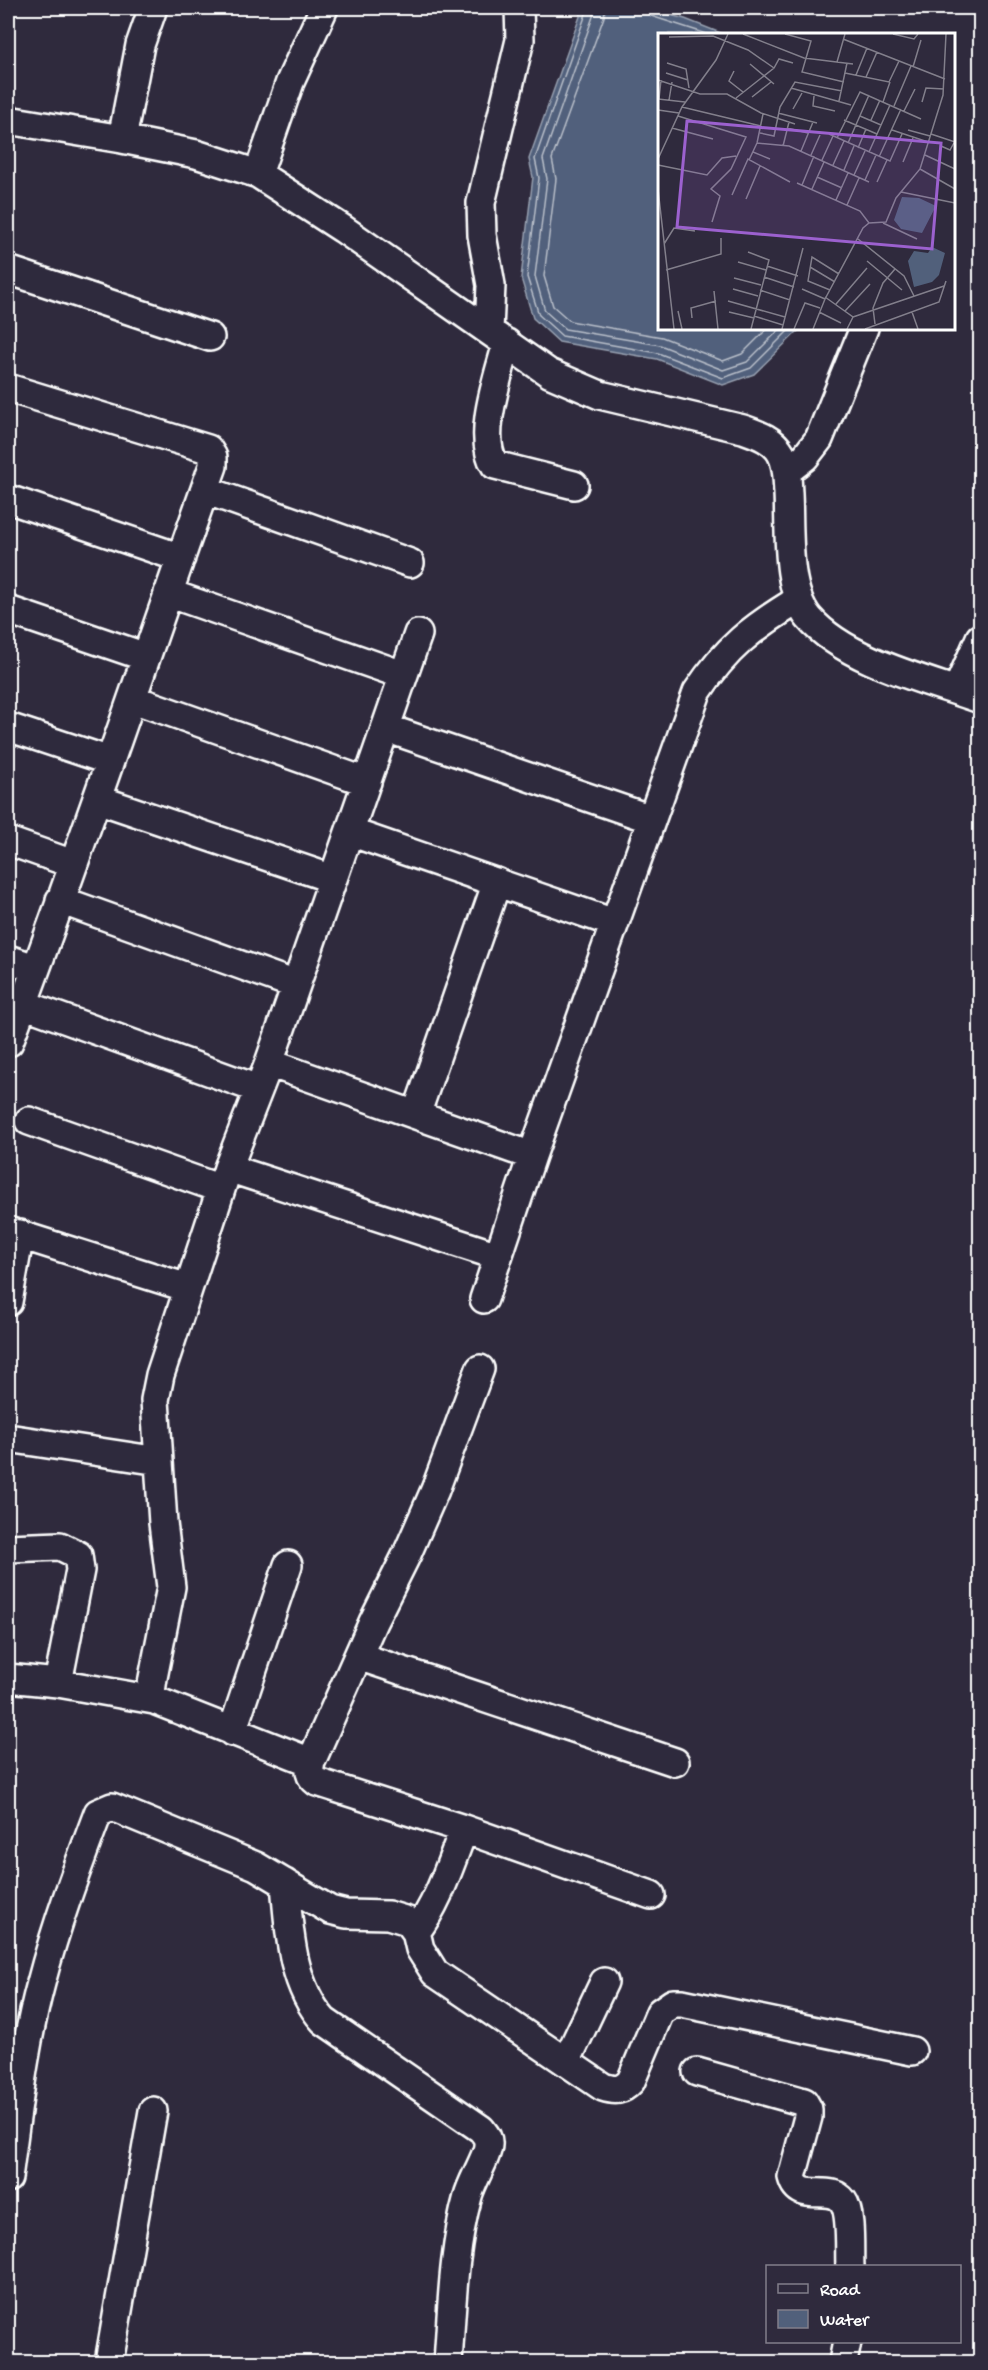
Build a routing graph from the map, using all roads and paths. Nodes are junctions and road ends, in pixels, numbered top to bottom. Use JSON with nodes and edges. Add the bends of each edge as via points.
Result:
{"nodes":[{"id":1,"x":153,"y":8,"type":"edge"},
{"id":2,"x":324,"y":8,"type":"edge"},
{"id":3,"x":527,"y":13,"type":"edge"},
{"id":4,"x":8,"y":120,"type":"edge"},
{"id":5,"x":122,"y":139,"type":"junction"},
{"id":6,"x":258,"y":174,"type":"junction"},
{"id":7,"x":8,"y":270,"type":"edge"},
{"id":8,"x":863,"y":330,"type":"edge"},
{"id":9,"x":210,"y":337,"type":"dead end"},
{"id":10,"x":498,"y":337,"type":"junction"},
{"id":11,"x":8,"y":388,"type":"edge"},
{"id":12,"x":787,"y":471,"type":"junction"},
{"id":13,"x":574,"y":485,"type":"dead end"},
{"id":14,"x":205,"y":490,"type":"junction"},
{"id":15,"x":8,"y":499,"type":"edge"},
{"id":16,"x":181,"y":558,"type":"junction"},
{"id":17,"x":410,"y":562,"type":"dead end"},
{"id":18,"x":168,"y":593,"type":"junction"},
{"id":19,"x":798,"y":600,"type":"junction"},
{"id":20,"x":8,"y":610,"type":"edge"},
{"id":21,"x":418,"y":634,"type":"dead end"},
{"id":22,"x":981,"y":638,"type":"edge"},
{"id":23,"x":146,"y":657,"type":"junction"},
{"id":24,"x":403,"y":675,"type":"junction"},
{"id":25,"x":969,"y":695,"type":"edge"},
{"id":26,"x":133,"y":699,"type":"junction"},
{"id":27,"x":8,"y":727,"type":"edge"},
{"id":28,"x":386,"y":728,"type":"junction"},
{"id":29,"x":110,"y":761,"type":"junction"},
{"id":30,"x":367,"y":782,"type":"junction"},
{"id":31,"x":97,"y":799,"type":"junction"},
{"id":32,"x":651,"y":819,"type":"junction"},
{"id":33,"x":350,"y":832,"type":"junction"},
{"id":34,"x":8,"y":841,"type":"edge"},
{"id":35,"x":73,"y":864,"type":"junction"},
{"id":36,"x":333,"y":879,"type":"junction"},
{"id":37,"x":497,"y":882,"type":"junction"},
{"id":38,"x":60,"y":900,"type":"junction"},
{"id":39,"x":614,"y":922,"type":"junction"},
{"id":40,"x":8,"y":959,"type":"edge"},
{"id":41,"x":35,"y":968,"type":"junction"},
{"id":42,"x":296,"y":985,"type":"junction"},
{"id":43,"x":23,"y":1004,"type":"junction"},
{"id":44,"x":9,"y":1042,"type":"edge"},
{"id":45,"x":269,"y":1063,"type":"junction"},
{"id":46,"x":258,"y":1089,"type":"junction"},
{"id":47,"x":416,"y":1115,"type":"junction"},
{"id":48,"x":29,"y":1121,"type":"dead end"},
{"id":49,"x":531,"y":1156,"type":"junction"},
{"id":50,"x":224,"y":1178,"type":"junction"},
{"id":51,"x":14,"y":1233,"type":"edge"},
{"id":52,"x":498,"y":1256,"type":"junction"},
{"id":53,"x":188,"y":1288,"type":"junction"},
{"id":54,"x":484,"y":1299,"type":"dead end"},
{"id":55,"x":8,"y":1302,"type":"edge"},
{"id":56,"x":480,"y":1369,"type":"dead end"},
{"id":57,"x":8,"y":1438,"type":"edge"},
{"id":58,"x":159,"y":1461,"type":"junction"},
{"id":59,"x":8,"y":1548,"type":"edge"},
{"id":60,"x":288,"y":1565,"type":"dead end"},
{"id":61,"x":358,"y":1656,"type":"junction"},
{"id":62,"x":8,"y":1678,"type":"edge"},
{"id":63,"x":58,"y":1683,"type":"junction"},
{"id":64,"x":154,"y":1700,"type":"junction"},
{"id":65,"x":232,"y":1732,"type":"junction"},
{"id":66,"x":311,"y":1762,"type":"junction"},
{"id":67,"x":675,"y":1762,"type":"dead end"},
{"id":68,"x":464,"y":1829,"type":"junction"},
{"id":69,"x":285,"y":1883,"type":"junction"},
{"id":70,"x":651,"y":1895,"type":"dead end"},
{"id":71,"x":416,"y":1932,"type":"junction"},
{"id":72,"x":604,"y":1982,"type":"dead end"},
{"id":73,"x":912,"y":2051,"type":"dead end"},
{"id":74,"x":566,"y":2062,"type":"junction"},
{"id":75,"x":697,"y":2072,"type":"dead end"},
{"id":76,"x":153,"y":2111,"type":"dead end"},
{"id":77,"x":8,"y":2178,"type":"edge"},
{"id":78,"x":850,"y":2265,"type":"edge"},
{"id":79,"x":847,"y":2343,"type":"edge"},
{"id":80,"x":109,"y":2362,"type":"edge"},
{"id":81,"x":448,"y":2362,"type":"edge"},
{"id":82,"x":843,"y":2362,"type":"edge"}],
"edges":[{"from":1,"to":5,"type":"street","via":[[140,45]]},
{"from":2,"to":6,"type":"street","via":[[290,82]]},
{"from":3,"to":10,"type":"street","via":[[481,203],[482,235]]},
{"from":4,"to":5,"type":"street"},
{"from":5,"to":6,"type":"street","via":[[196,154]]},
{"from":6,"to":10,"type":"street"},
{"from":7,"to":9,"type":"street"},
{"from":8,"to":12,"type":"street","via":[[819,439]]},
{"from":10,"to":12,"type":"street","via":[[549,373],[600,395],[760,435],[781,453]]},
{"from":10,"to":13,"type":"street","via":[[487,440],[489,455],[495,465]]},
{"from":11,"to":14,"type":"street","via":[[208,449],[213,466]]},
{"from":12,"to":19,"type":"street"},
{"from":14,"to":16,"type":"street"},
{"from":14,"to":17,"type":"street"},
{"from":15,"to":16,"type":"street"},
{"from":16,"to":18,"type":"street"},
{"from":18,"to":23,"type":"street"},
{"from":18,"to":24,"type":"street"},
{"from":19,"to":25,"type":"street","via":[[825,634],[851,651]]},
{"from":19,"to":32,"type":"street","via":[[737,642],[697,692]]},
{"from":20,"to":23,"type":"street"},
{"from":21,"to":24,"type":"street"},
{"from":22,"to":25,"type":"street"},
{"from":23,"to":26,"type":"street"},
{"from":24,"to":28,"type":"street"},
{"from":26,"to":29,"type":"street"},
{"from":26,"to":30,"type":"street"},
{"from":27,"to":29,"type":"street"},
{"from":28,"to":30,"type":"street"},
{"from":28,"to":32,"type":"street"},
{"from":29,"to":31,"type":"street"},
{"from":30,"to":33,"type":"street"},
{"from":31,"to":35,"type":"street"},
{"from":31,"to":36,"type":"street"},
{"from":32,"to":39,"type":"street"},
{"from":33,"to":36,"type":"street"},
{"from":33,"to":37,"type":"street"},
{"from":34,"to":35,"type":"street"},
{"from":35,"to":38,"type":"street"},
{"from":36,"to":42,"type":"street"},
{"from":37,"to":39,"type":"street"},
{"from":37,"to":47,"type":"street"},
{"from":38,"to":41,"type":"street"},
{"from":38,"to":42,"type":"street"},
{"from":39,"to":49,"type":"street"},
{"from":40,"to":41,"type":"street"},
{"from":41,"to":43,"type":"street"},
{"from":42,"to":45,"type":"street"},
{"from":43,"to":44,"type":"street"},
{"from":43,"to":46,"type":"street"},
{"from":45,"to":46,"type":"street"},
{"from":45,"to":47,"type":"street"},
{"from":46,"to":50,"type":"street"},
{"from":47,"to":49,"type":"street"},
{"from":48,"to":50,"type":"street"},
{"from":49,"to":52,"type":"street"},
{"from":50,"to":52,"type":"street"},
{"from":50,"to":53,"type":"street"},
{"from":51,"to":53,"type":"street"},
{"from":51,"to":55,"type":"street"},
{"from":52,"to":54,"type":"street"},
{"from":53,"to":58,"type":"street","via":[[154,1400]]},
{"from":56,"to":61,"type":"street","via":[[435,1490]]},
{"from":57,"to":58,"type":"street"},
{"from":58,"to":64,"type":"street","via":[[171,1587],[153,1678]]},
{"from":59,"to":63,"type":"street","via":[[60,1546],[78,1555],[80,1570]]},
{"from":60,"to":65,"type":"street"},
{"from":61,"to":66,"type":"street"},
{"from":61,"to":67,"type":"street"},
{"from":62,"to":63,"type":"street"},
{"from":63,"to":64,"type":"street"},
{"from":64,"to":65,"type":"street"},
{"from":65,"to":66,"type":"street"},
{"from":66,"to":68,"type":"street","via":[[309,1771],[317,1782]]},
{"from":68,"to":70,"type":"street"},
{"from":68,"to":71,"type":"street","via":[[432,1908]]},
{"from":69,"to":71,"type":"street","via":[[330,1910],[388,1915],[408,1921]]},
{"from":69,"to":77,"type":"street","via":[[256,1866],[121,1810],[112,1807],[98,1813],[59,1918],[40,1985]]},
{"from":69,"to":81,"type":"street","via":[[291,1948],[308,2000],[316,2012],[487,2137],[489,2145],[468,2196],[458,2249]]},
{"from":71,"to":74,"type":"street","via":[[420,1949],[435,1973]]},
{"from":72,"to":74,"type":"street"},
{"from":73,"to":74,"type":"street","via":[[673,2003],[660,2012],[632,2081],[624,2088],[614,2091],[603,2087]]},
{"from":75,"to":78,"type":"street","via":[[804,2102],[808,2117],[792,2177],[794,2186],[801,2191],[835,2194],[843,2200]]},
{"from":76,"to":80,"type":"street"},
{"from":79,"to":82,"type":"street"}]}
